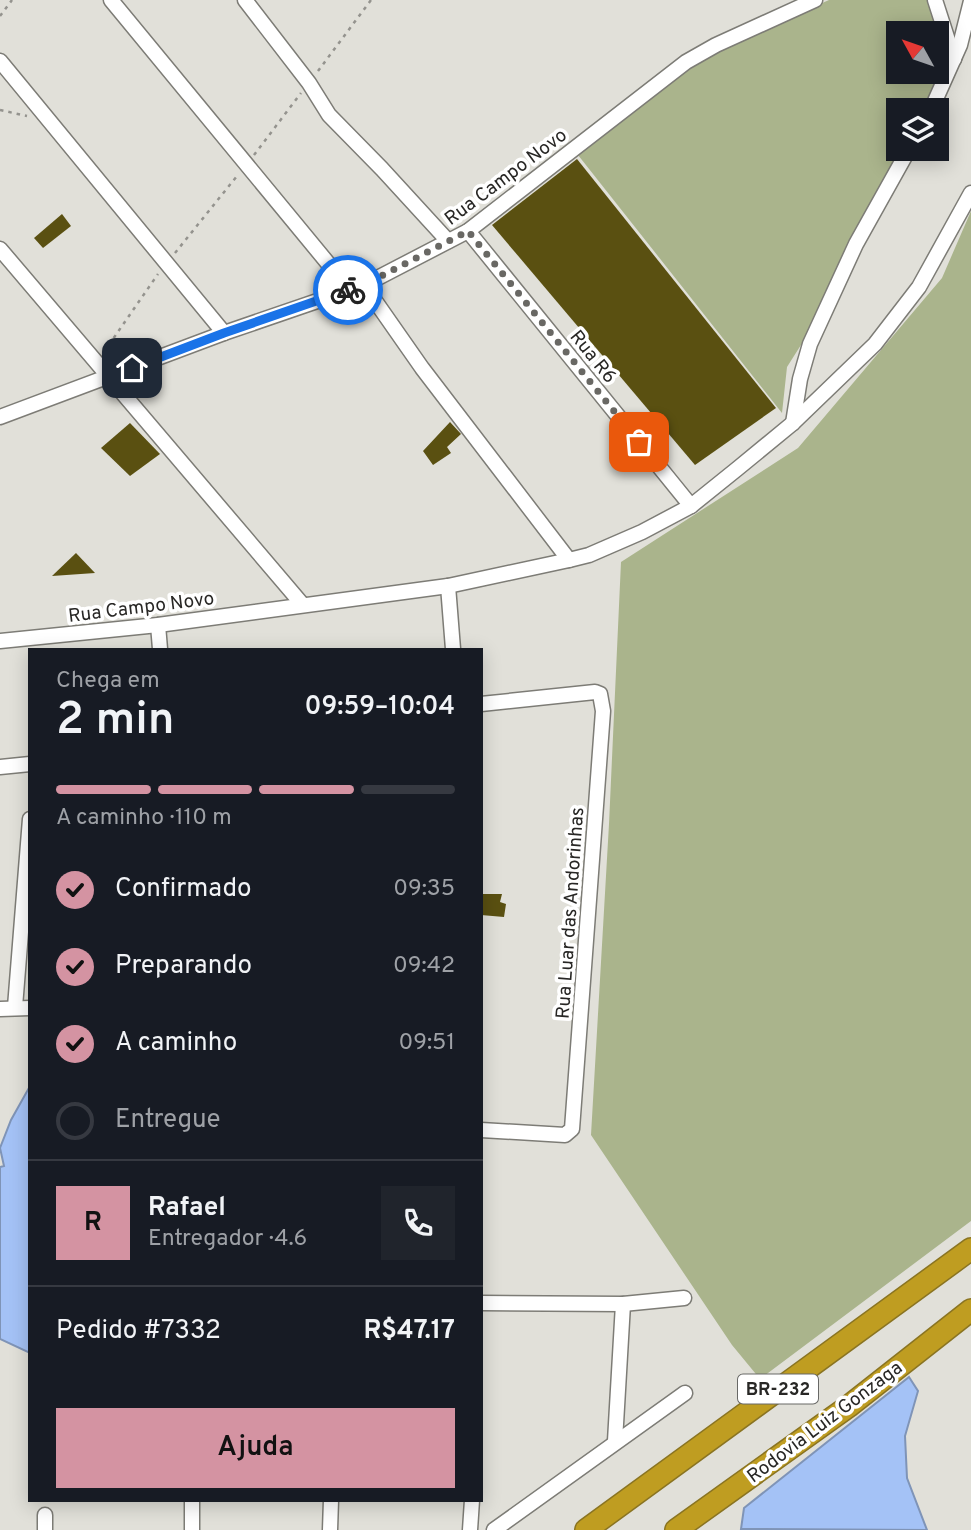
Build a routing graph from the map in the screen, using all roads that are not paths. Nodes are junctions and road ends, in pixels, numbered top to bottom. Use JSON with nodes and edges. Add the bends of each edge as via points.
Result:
{"nodes":[{"id":1,"x":111,"y":0,"type":"edge"},
{"id":2,"x":245,"y":0,"type":"edge"},
{"id":3,"x":815,"y":0,"type":"edge"},
{"id":4,"x":935,"y":0,"type":"edge"},
{"id":5,"x":971,"y":1,"type":"edge"},
{"id":6,"x":954,"y":59,"type":"junction"},
{"id":7,"x":0,"y":61,"type":"edge"},
{"id":8,"x":936,"y":98,"type":"edge"},
{"id":9,"x":902,"y":161,"type":"edge"},
{"id":10,"x":971,"y":193,"type":"edge"},
{"id":11,"x":468,"y":231,"type":"junction"},
{"id":12,"x":448,"y":242,"type":"junction"},
{"id":13,"x":0,"y":249,"type":"edge"},
{"id":14,"x":357,"y":288,"type":"junction"},
{"id":15,"x":224,"y":333,"type":"junction"},
{"id":16,"x":109,"y":377,"type":"junction"},
{"id":17,"x":0,"y":416,"type":"edge"},
{"id":18,"x":793,"y":423,"type":"junction"},
{"id":19,"x":691,"y":506,"type":"junction"},
{"id":20,"x":569,"y":560,"type":"junction"},
{"id":21,"x":448,"y":586,"type":"junction"},
{"id":22,"x":302,"y":604,"type":"junction"},
{"id":23,"x":158,"y":625,"type":"junction"},
{"id":24,"x":0,"y":641,"type":"edge"},
{"id":25,"x":160,"y":648,"type":"edge"},
{"id":26,"x":453,"y":648,"type":"edge"},
{"id":27,"x":483,"y":705,"type":"edge"},
{"id":28,"x":28,"y":764,"type":"edge"},
{"id":29,"x":0,"y":767,"type":"edge"},
{"id":30,"x":28,"y":844,"type":"edge"},
{"id":31,"x":15,"y":1008,"type":"edge"},
{"id":32,"x":483,"y":1130,"type":"edge"},
{"id":33,"x":971,"y":1249,"type":"edge"},
{"id":34,"x":684,"y":1298,"type":"dead end"},
{"id":35,"x":483,"y":1303,"type":"edge"},
{"id":36,"x":623,"y":1304,"type":"junction"},
{"id":37,"x":971,"y":1310,"type":"edge"},
{"id":38,"x":685,"y":1393,"type":"dead end"},
{"id":39,"x":615,"y":1441,"type":"junction"},
{"id":40,"x":192,"y":1502,"type":"edge"},
{"id":41,"x":331,"y":1502,"type":"edge"},
{"id":42,"x":472,"y":1502,"type":"edge"},
{"id":43,"x":192,"y":1530,"type":"edge"},
{"id":44,"x":330,"y":1530,"type":"edge"},
{"id":45,"x":470,"y":1530,"type":"edge"},
{"id":46,"x":494,"y":1530,"type":"edge"},
{"id":47,"x":586,"y":1530,"type":"edge"},
{"id":48,"x":676,"y":1530,"type":"edge"}],
"edges":[{"from":1,"to":14,"type":"street"},
{"from":2,"to":12,"type":"street","via":[[329,115]]},
{"from":3,"to":11,"type":"street","name":"Rua Campo Novo","via":[[686,62]]},
{"from":4,"to":6,"type":"street"},
{"from":5,"to":6,"type":"street"},
{"from":6,"to":8,"type":"street"},
{"from":7,"to":15,"type":"street"},
{"from":9,"to":18,"type":"street","via":[[856,244],[810,344]]},
{"from":10,"to":18,"type":"street","name":"Rua Campo Novo","via":[[919,287],[875,344]]},
{"from":11,"to":12,"type":"street","name":"Rua Campo Novo"},
{"from":11,"to":19,"type":"street","name":"Rua R6"},
{"from":12,"to":14,"type":"street","name":"Rua Campo Novo"},
{"from":13,"to":16,"type":"street"},
{"from":14,"to":15,"type":"street","name":"Rua Campo Novo"},
{"from":14,"to":20,"type":"street"},
{"from":15,"to":16,"type":"street","name":"Rua Campo Novo"},
{"from":16,"to":17,"type":"street","name":"Rua Campo Novo"},
{"from":16,"to":22,"type":"street"},
{"from":18,"to":19,"type":"street","name":"Rua Campo Novo"},
{"from":19,"to":20,"type":"street","name":"Rua Campo Novo","via":[[589,555]]},
{"from":20,"to":21,"type":"street","name":"Rua Campo Novo"},
{"from":21,"to":22,"type":"street","name":"Rua Campo Novo"},
{"from":21,"to":26,"type":"street"},
{"from":22,"to":23,"type":"street","name":"Rua Campo Novo"},
{"from":23,"to":24,"type":"street","name":"Rua Campo Novo"},
{"from":23,"to":25,"type":"street"},
{"from":27,"to":32,"type":"street","name":"Rua Luar das Andorinhas","via":[[589,692],[603,699],[572,1129],[569,1135]]},
{"from":28,"to":29,"type":"street"},
{"from":30,"to":31,"type":"street"},
{"from":33,"to":47,"type":"highway","number":"BR-232"},
{"from":34,"to":36,"type":"street"},
{"from":35,"to":36,"type":"street"},
{"from":36,"to":39,"type":"street"},
{"from":37,"to":48,"type":"highway","name":"Rodovia Luiz Gonzaga","number":"BR-232","via":[[849,1406]]},
{"from":38,"to":39,"type":"street"},
{"from":39,"to":46,"type":"street"},
{"from":40,"to":43,"type":"street"},
{"from":41,"to":44,"type":"street"},
{"from":42,"to":45,"type":"street"}]}
